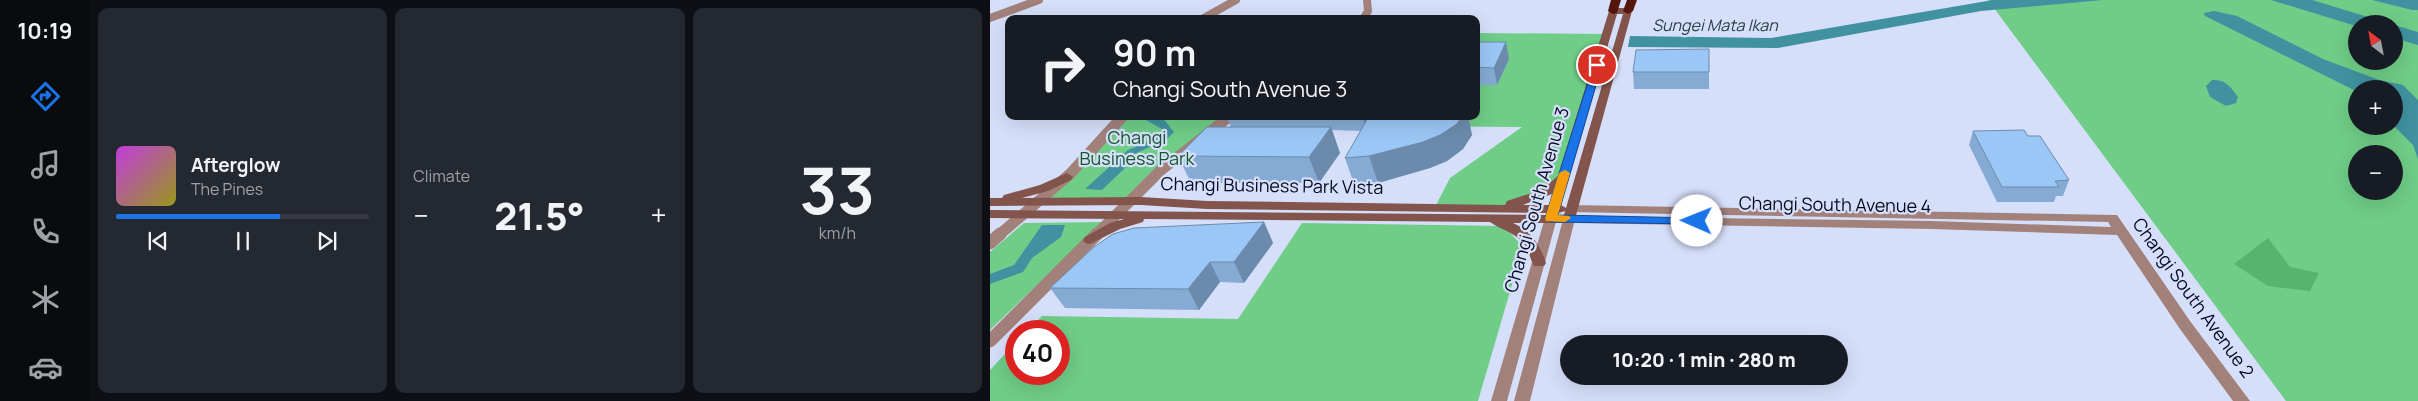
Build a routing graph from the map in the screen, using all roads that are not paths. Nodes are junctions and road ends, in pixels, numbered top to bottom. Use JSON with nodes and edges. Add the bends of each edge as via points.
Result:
{"nodes":[{"id":1,"x":1030,"y":0,"type":"edge"},
{"id":2,"x":1039,"y":0,"type":"edge"},
{"id":3,"x":1236,"y":0,"type":"edge"},
{"id":4,"x":1367,"y":0,"type":"edge"},
{"id":5,"x":1616,"y":0,"type":"edge"},
{"id":6,"x":1632,"y":0,"type":"edge"},
{"id":7,"x":1612,"y":10,"type":"junction"},
{"id":8,"x":1628,"y":12,"type":"junction"},
{"id":9,"x":1209,"y":15,"type":"edge"},
{"id":10,"x":1365,"y":15,"type":"edge"},
{"id":11,"x":990,"y":16,"type":"edge"},
{"id":12,"x":1118,"y":120,"type":"edge"},
{"id":13,"x":1225,"y":120,"type":"edge"},
{"id":14,"x":1564,"y":175,"type":"junction"},
{"id":15,"x":1067,"y":177,"type":"junction"},
{"id":16,"x":990,"y":202,"type":"edge"},
{"id":17,"x":1128,"y":202,"type":"junction"},
{"id":18,"x":1035,"y":204,"type":"junction"},
{"id":19,"x":1497,"y":208,"type":"junction"},
{"id":20,"x":1552,"y":213,"type":"junction"},
{"id":21,"x":990,"y":214,"type":"edge"},
{"id":22,"x":1571,"y":214,"type":"junction"},
{"id":23,"x":1021,"y":215,"type":"junction"},
{"id":24,"x":1114,"y":215,"type":"junction"},
{"id":25,"x":1156,"y":215,"type":"junction"},
{"id":26,"x":1487,"y":218,"type":"junction"},
{"id":27,"x":2112,"y":218,"type":"joint"},
{"id":28,"x":2120,"y":231,"type":"junction"},
{"id":29,"x":1090,"y":240,"type":"junction"},
{"id":30,"x":990,"y":243,"type":"edge"},
{"id":31,"x":1539,"y":262,"type":"junction"},
{"id":32,"x":990,"y":341,"type":"edge"},
{"id":33,"x":1499,"y":401,"type":"edge"},
{"id":34,"x":1522,"y":401,"type":"edge"},
{"id":35,"x":2242,"y":401,"type":"edge"}],
"edges":[{"from":1,"to":11,"type":"street"},
{"from":2,"to":11,"type":"street"},
{"from":3,"to":9,"type":"street"},
{"from":4,"to":10,"type":"street"},
{"from":5,"to":7,"type":"highway"},
{"from":6,"to":8,"type":"highway"},
{"from":7,"to":8,"type":"main road"},
{"from":7,"to":14,"type":"main road","name":"Changi South Avenue 3"},
{"from":8,"to":22,"type":"main road","name":"Changi South Avenue 3"},
{"from":12,"to":15,"type":"street"},
{"from":13,"to":17,"type":"street","via":[[1177,156]]},
{"from":14,"to":19,"type":"main road","via":[[1557,186],[1546,193]]},
{"from":14,"to":20,"type":"main road","name":"Changi South Avenue 3"},
{"from":15,"to":16,"type":"main road","via":[[1037,190]]},
{"from":15,"to":18,"type":"street"},
{"from":16,"to":18,"type":"main road","name":"Changi Business Park Vista"},
{"from":17,"to":18,"type":"main road","name":"Changi Business Park Vista"},
{"from":17,"to":19,"type":"main road","name":"Changi Business Park Vista"},
{"from":17,"to":24,"type":"street"},
{"from":18,"to":23,"type":"street"},
{"from":19,"to":20,"type":"main road","name":"Changi Business Park Vista"},
{"from":20,"to":22,"type":"main road","name":"Changi South Avenue 4"},
{"from":20,"to":26,"type":"main road","name":"Changi Business Park Vista"},
{"from":20,"to":31,"type":"street","name":"Changi South Avenue 3"},
{"from":21,"to":23,"type":"main road","name":"Changi Business Park Vista"},
{"from":22,"to":27,"type":"street","name":"Changi South Avenue 4"},
{"from":22,"to":28,"type":"street","name":"Changi South Avenue 4"},
{"from":22,"to":34,"type":"street","name":"Changi South Avenue 3"},
{"from":23,"to":24,"type":"main road","name":"Changi Business Park Vista"},
{"from":23,"to":30,"type":"street"},
{"from":24,"to":25,"type":"main road","name":"Changi Business Park Vista"},
{"from":24,"to":29,"type":"street"},
{"from":25,"to":26,"type":"main road","name":"Changi Business Park Vista"},
{"from":25,"to":29,"type":"main road","via":[[1115,226]]},
{"from":26,"to":31,"type":"main road","via":[[1520,231],[1529,239]]},
{"from":27,"to":28,"type":"street","name":"Changi South Avenue 2"},
{"from":28,"to":35,"type":"street","name":"Changi South Avenue 2","via":[[2185,326]]},
{"from":29,"to":32,"type":"street"},
{"from":31,"to":33,"type":"street","name":"Changi South Avenue 3"}]}
